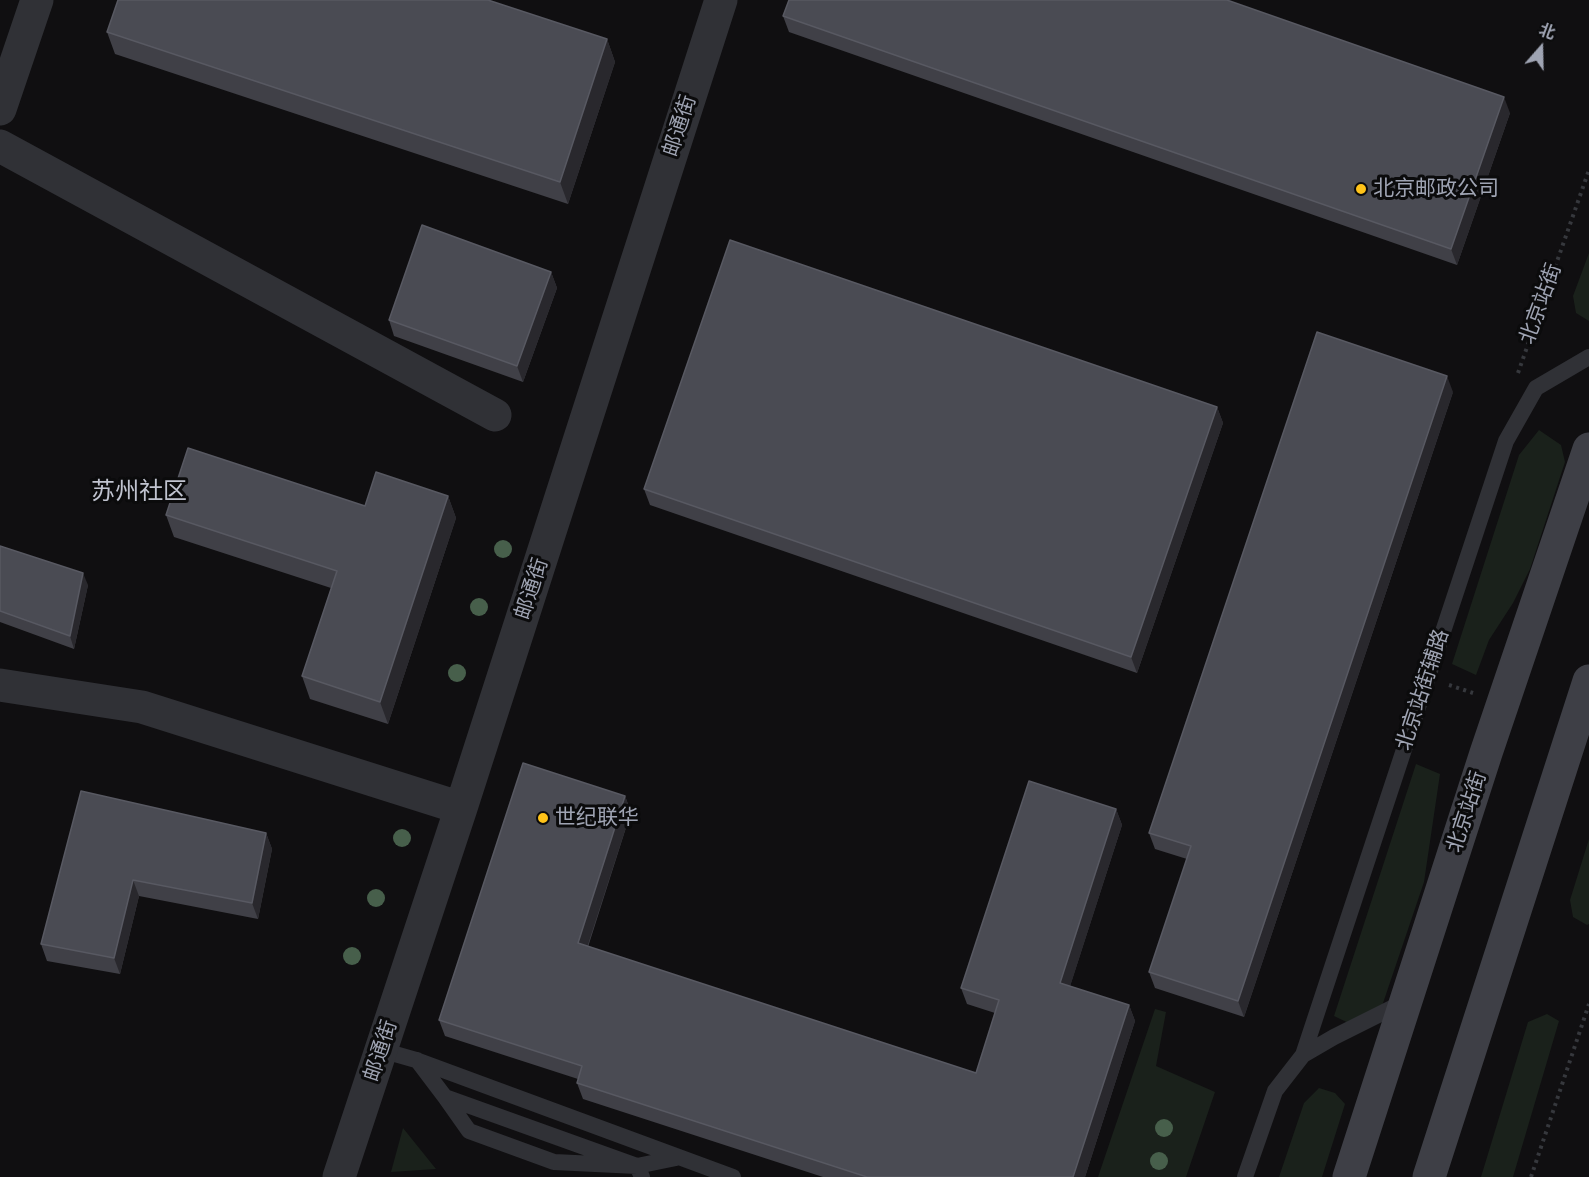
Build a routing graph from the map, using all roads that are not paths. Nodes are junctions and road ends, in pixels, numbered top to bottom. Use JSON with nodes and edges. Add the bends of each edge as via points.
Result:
{"nodes":[{"id":1,"x":37,"y":0,"type":"edge"},
{"id":2,"x":721,"y":0,"type":"edge"},
{"id":3,"x":0,"y":109,"type":"edge"},
{"id":4,"x":0,"y":146,"type":"edge"},
{"id":5,"x":1589,"y":357,"type":"edge"},
{"id":6,"x":495,"y":415,"type":"dead end"},
{"id":7,"x":1589,"y":449,"type":"edge"},
{"id":8,"x":1589,"y":681,"type":"edge"},
{"id":9,"x":0,"y":685,"type":"edge"},
{"id":10,"x":461,"y":808,"type":"junction"},
{"id":11,"x":1405,"y":1002,"type":"junction"},
{"id":12,"x":381,"y":1050,"type":"junction"},
{"id":13,"x":1303,"y":1055,"type":"junction"},
{"id":14,"x":416,"y":1060,"type":"junction"},
{"id":15,"x":444,"y":1097,"type":"junction"},
{"id":16,"x":677,"y":1158,"type":"junction"},
{"id":17,"x":639,"y":1171,"type":"edge"},
{"id":18,"x":339,"y":1177,"type":"edge"},
{"id":19,"x":733,"y":1177,"type":"edge"},
{"id":20,"x":1245,"y":1177,"type":"edge"},
{"id":21,"x":1349,"y":1177,"type":"edge"},
{"id":22,"x":1429,"y":1177,"type":"edge"}],
"edges":[{"from":1,"to":3,"type":"street"},
{"from":2,"to":10,"type":"street","name":"邮通街"},
{"from":4,"to":6,"type":"street"},
{"from":5,"to":13,"type":"lane","name":"北京站街辅路","via":[[1536,388],[1506,441]]},
{"from":7,"to":11,"type":"main road","name":"北京站街"},
{"from":8,"to":22,"type":"main road"},
{"from":9,"to":10,"type":"street","via":[[142,708]]},
{"from":10,"to":12,"type":"street","name":"邮通街"},
{"from":11,"to":13,"type":"lane"},
{"from":11,"to":21,"type":"main road","name":"北京站街"},
{"from":12,"to":14,"type":"lane"},
{"from":12,"to":18,"type":"street","name":"邮通街"},
{"from":13,"to":20,"type":"lane","via":[[1275,1091]]},
{"from":14,"to":15,"type":"lane"},
{"from":14,"to":16,"type":"lane"},
{"from":15,"to":17,"type":"lane"},
{"from":15,"to":17,"type":"lane","via":[[469,1131],[554,1162]]},
{"from":16,"to":17,"type":"lane"},
{"from":16,"to":19,"type":"lane"}]}
